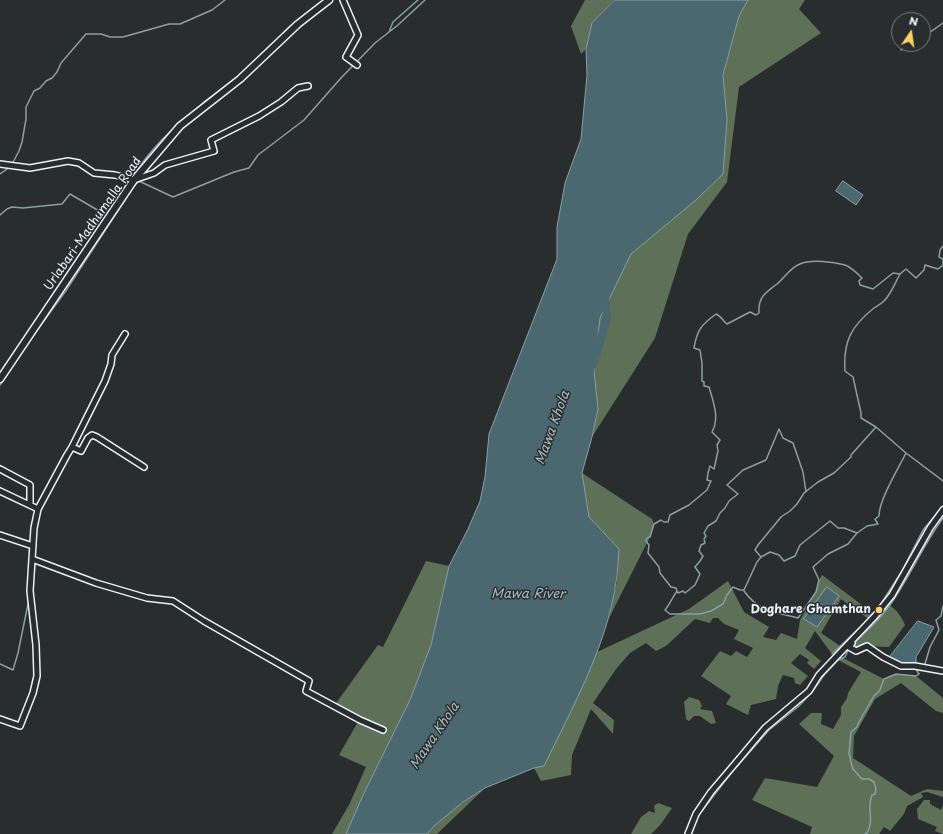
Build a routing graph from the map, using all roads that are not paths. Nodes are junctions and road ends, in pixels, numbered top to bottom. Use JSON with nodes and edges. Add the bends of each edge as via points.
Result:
{"nodes":[{"id":1,"x":329,"y":0,"type":"edge"},
{"id":2,"x":343,"y":0,"type":"edge"},
{"id":3,"x":357,"y":64,"type":"dead end"},
{"id":4,"x":308,"y":86,"type":"dead end"},
{"id":5,"x":0,"y":164,"type":"edge"},
{"id":6,"x":134,"y":180,"type":"junction"},
{"id":7,"x":125,"y":334,"type":"dead end"},
{"id":8,"x":0,"y":379,"type":"edge"},
{"id":9,"x":72,"y":447,"type":"junction"},
{"id":10,"x":144,"y":467,"type":"dead end"},
{"id":11,"x":0,"y":469,"type":"edge"},
{"id":12,"x":0,"y":491,"type":"edge"},
{"id":13,"x":30,"y":505,"type":"junction"},
{"id":14,"x":38,"y":509,"type":"junction"},
{"id":15,"x":943,"y":510,"type":"edge"},
{"id":16,"x":0,"y":535,"type":"edge"},
{"id":17,"x":33,"y":546,"type":"junction"},
{"id":18,"x":32,"y":559,"type":"junction"},
{"id":19,"x":856,"y":636,"type":"junction"},
{"id":20,"x":943,"y":671,"type":"edge"},
{"id":21,"x":0,"y":719,"type":"edge"},
{"id":22,"x":383,"y":730,"type":"dead end"},
{"id":23,"x":688,"y":834,"type":"edge"}],
"edges":[{"from":1,"to":6,"type":"main road","name":"Urlabari-Madhumalla Road","via":[[298,24],[240,79],[180,126]]},
{"from":2,"to":3,"type":"street","via":[[358,35],[346,57]]},
{"from":4,"to":6,"type":"street","via":[[298,88],[259,116],[211,140],[214,152],[165,165],[154,173]]},
{"from":5,"to":6,"type":"street","via":[[30,168],[68,161],[79,163],[94,173],[115,174]]},
{"from":6,"to":8,"type":"main road","name":"Urlabari-Madhumalla Road"},
{"from":7,"to":9,"type":"street","via":[[112,355],[105,381]]},
{"from":9,"to":10,"type":"street","via":[[81,451],[88,438],[92,435],[97,436]]},
{"from":9,"to":14,"type":"street"},
{"from":11,"to":13,"type":"street","via":[[30,485]]},
{"from":12,"to":13,"type":"street"},
{"from":13,"to":14,"type":"street"},
{"from":14,"to":17,"type":"street"},
{"from":15,"to":19,"type":"street","via":[[892,595]]},
{"from":16,"to":17,"type":"street"},
{"from":17,"to":18,"type":"street"},
{"from":18,"to":21,"type":"street","via":[[30,591],[37,676],[20,726]]},
{"from":18,"to":22,"type":"street","via":[[96,583],[147,598],[173,601],[309,681],[306,691]]},
{"from":19,"to":20,"type":"street","via":[[849,647],[856,651],[867,646],[901,666]]},
{"from":19,"to":23,"type":"street","via":[[819,675],[809,691],[765,728],[711,792],[696,814]]}]}
